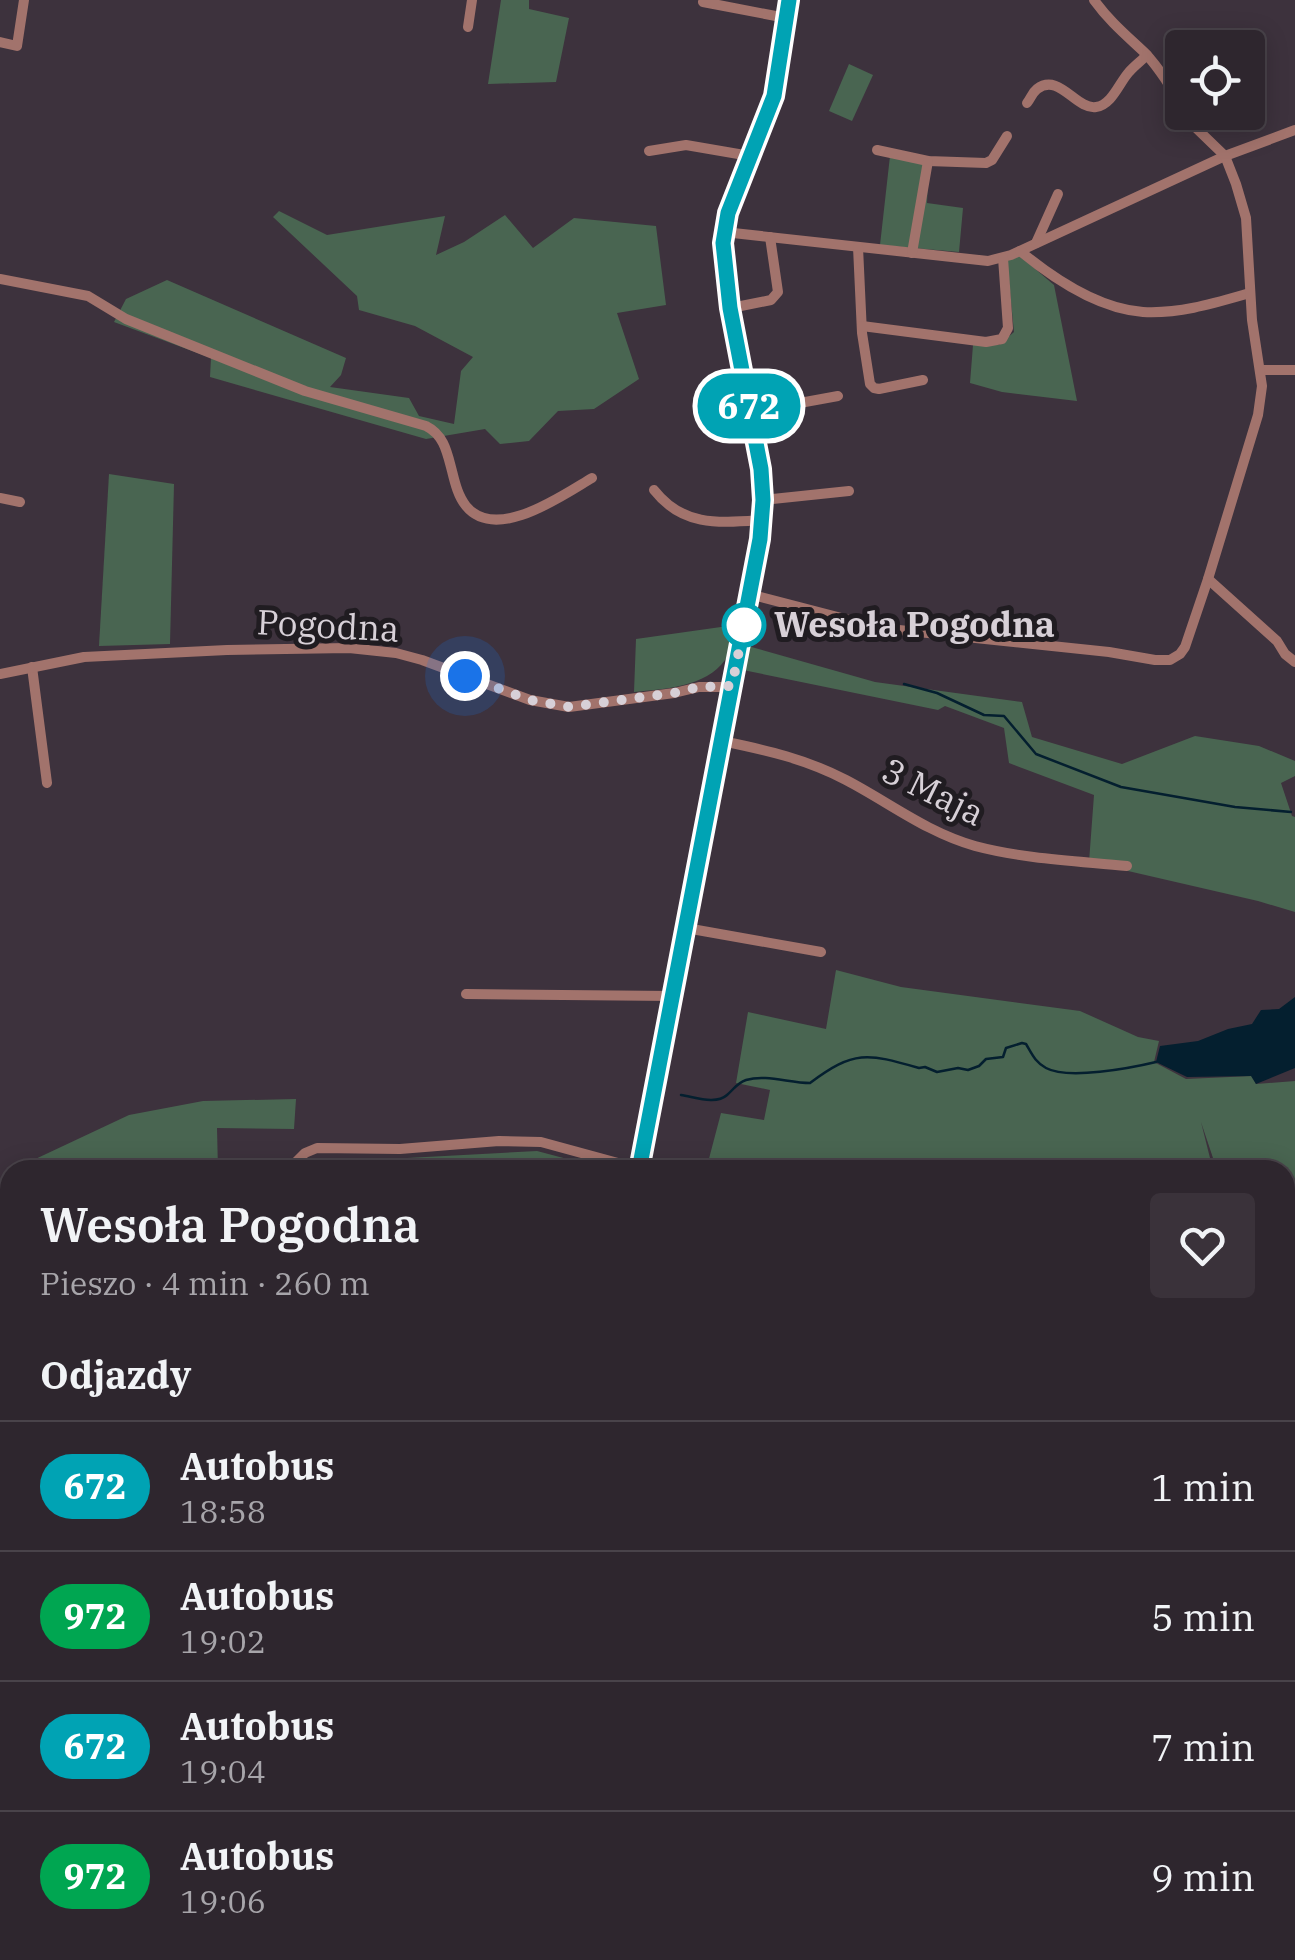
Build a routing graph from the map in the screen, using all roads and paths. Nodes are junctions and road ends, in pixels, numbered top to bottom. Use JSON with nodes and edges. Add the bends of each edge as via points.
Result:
{"nodes":[{"id":1,"x":24,"y":0,"type":"edge"},
{"id":2,"x":472,"y":0,"type":"edge"},
{"id":3,"x":789,"y":0,"type":"edge"},
{"id":4,"x":1097,"y":1,"type":"edge"},
{"id":5,"x":703,"y":2,"type":"dead end"},
{"id":6,"x":786,"y":18,"type":"junction"},
{"id":7,"x":468,"y":27,"type":"dead end"},
{"id":8,"x":0,"y":42,"type":"edge"},
{"id":9,"x":1147,"y":55,"type":"junction"},
{"id":10,"x":1165,"y":82,"type":"edge"},
{"id":11,"x":1028,"y":103,"type":"dead end"},
{"id":12,"x":1198,"y":130,"type":"edge"},
{"id":13,"x":1295,"y":130,"type":"edge"},
{"id":14,"x":1007,"y":136,"type":"dead end"},
{"id":15,"x":877,"y":150,"type":"dead end"},
{"id":16,"x":650,"y":151,"type":"dead end"},
{"id":17,"x":750,"y":156,"type":"junction"},
{"id":18,"x":1225,"y":156,"type":"junction"},
{"id":19,"x":928,"y":161,"type":"junction"},
{"id":20,"x":1058,"y":194,"type":"dead end"},
{"id":21,"x":724,"y":232,"type":"junction"},
{"id":22,"x":770,"y":237,"type":"junction"},
{"id":23,"x":1036,"y":244,"type":"junction"},
{"id":24,"x":858,"y":246,"type":"junction"},
{"id":25,"x":912,"y":252,"type":"junction"},
{"id":26,"x":1012,"y":255,"type":"junction"},
{"id":27,"x":0,"y":279,"type":"edge"},
{"id":28,"x":1250,"y":293,"type":"junction"},
{"id":29,"x":730,"y":308,"type":"junction"},
{"id":30,"x":862,"y":326,"type":"junction"},
{"id":31,"x":1260,"y":370,"type":"junction"},
{"id":32,"x":1295,"y":370,"type":"edge"},
{"id":33,"x":923,"y":380,"type":"dead end"},
{"id":34,"x":838,"y":396,"type":"dead end"},
{"id":35,"x":750,"y":412,"type":"junction"},
{"id":36,"x":592,"y":478,"type":"dead end"},
{"id":37,"x":654,"y":490,"type":"dead end"},
{"id":38,"x":849,"y":491,"type":"dead end"},
{"id":39,"x":0,"y":498,"type":"edge"},
{"id":40,"x":763,"y":500,"type":"junction"},
{"id":41,"x":20,"y":502,"type":"dead end"},
{"id":42,"x":762,"y":520,"type":"junction"},
{"id":43,"x":1208,"y":579,"type":"junction"},
{"id":44,"x":750,"y":594,"type":"junction"},
{"id":45,"x":1295,"y":662,"type":"edge"},
{"id":46,"x":32,"y":667,"type":"junction"},
{"id":47,"x":0,"y":674,"type":"edge"},
{"id":48,"x":732,"y":686,"type":"junction"},
{"id":49,"x":722,"y":742,"type":"junction"},
{"id":50,"x":48,"y":783,"type":"dead end"},
{"id":51,"x":1127,"y":866,"type":"dead end"},
{"id":52,"x":686,"y":928,"type":"junction"},
{"id":53,"x":821,"y":952,"type":"dead end"},
{"id":54,"x":466,"y":994,"type":"dead end"},
{"id":55,"x":673,"y":996,"type":"junction"},
{"id":56,"x":298,"y":1160,"type":"edge"},
{"id":57,"x":605,"y":1160,"type":"edge"},
{"id":58,"x":642,"y":1160,"type":"edge"}],
"edges":[{"from":1,"to":8,"type":"street","via":[[17,46]]},
{"from":2,"to":7,"type":"street"},
{"from":3,"to":6,"type":"street"},
{"from":4,"to":9,"type":"street"},
{"from":5,"to":6,"type":"street"},
{"from":6,"to":17,"type":"street","via":[[774,96]]},
{"from":9,"to":10,"type":"street"},
{"from":9,"to":11,"type":"street","via":[[1100,106],[1088,107],[1049,85]]},
{"from":12,"to":18,"type":"street"},
{"from":13,"to":18,"type":"street"},
{"from":14,"to":19,"type":"street","via":[[986,163]]},
{"from":15,"to":19,"type":"street"},
{"from":16,"to":17,"type":"street","via":[[686,144]]},
{"from":17,"to":21,"type":"street"},
{"from":18,"to":23,"type":"street"},
{"from":18,"to":28,"type":"street","via":[[1246,218]]},
{"from":19,"to":25,"type":"street"},
{"from":20,"to":23,"type":"street"},
{"from":21,"to":22,"type":"street"},
{"from":21,"to":29,"type":"street"},
{"from":22,"to":24,"type":"street"},
{"from":22,"to":29,"type":"street","via":[[776,296]]},
{"from":23,"to":26,"type":"street"},
{"from":24,"to":25,"type":"street"},
{"from":24,"to":30,"type":"street"},
{"from":25,"to":26,"type":"street","via":[[988,261]]},
{"from":26,"to":28,"type":"street","via":[[1124,309],[1170,311]]},
{"from":26,"to":30,"type":"street","via":[[1002,339]]},
{"from":27,"to":36,"type":"street","via":[[88,296],[126,319],[305,391],[433,430],[461,499],[484,518],[533,512]]},
{"from":28,"to":31,"type":"street"},
{"from":29,"to":35,"type":"street"},
{"from":30,"to":33,"type":"street","via":[[874,388]]},
{"from":31,"to":32,"type":"street"},
{"from":31,"to":43,"type":"street","via":[[1258,415]]},
{"from":34,"to":35,"type":"street"},
{"from":35,"to":40,"type":"street"},
{"from":37,"to":42,"type":"street","via":[[687,517]]},
{"from":38,"to":40,"type":"street"},
{"from":39,"to":41,"type":"street"},
{"from":40,"to":42,"type":"street"},
{"from":42,"to":44,"type":"street"},
{"from":43,"to":44,"type":"street","via":[[1185,646],[1170,660],[880,628]]},
{"from":43,"to":45,"type":"street"},
{"from":44,"to":48,"type":"street"},
{"from":46,"to":47,"type":"street","name":"Pogodna"},
{"from":46,"to":48,"type":"street","name":"Pogodna","via":[[116,654],[349,648],[396,653],[569,707]]},
{"from":46,"to":50,"type":"street"},
{"from":48,"to":49,"type":"street"},
{"from":49,"to":51,"type":"street","name":"3 Maja","via":[[789,755],[974,846]]},
{"from":49,"to":52,"type":"street"},
{"from":52,"to":53,"type":"street"},
{"from":52,"to":55,"type":"street"},
{"from":54,"to":55,"type":"street"},
{"from":55,"to":58,"type":"street"},
{"from":56,"to":57,"type":"street","via":[[317,1148],[400,1150],[499,1141],[541,1142]]}]}
